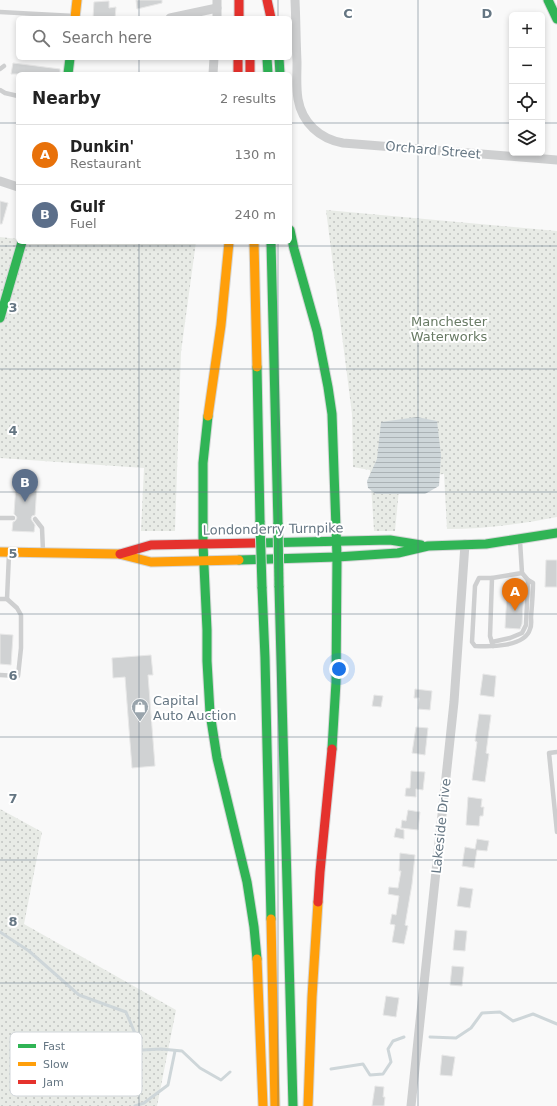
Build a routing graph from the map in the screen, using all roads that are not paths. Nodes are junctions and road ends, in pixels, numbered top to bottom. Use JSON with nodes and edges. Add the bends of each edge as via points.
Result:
{"nodes":[{"id":1,"x":77,"y":0,"type":"edge"},
{"id":2,"x":240,"y":0,"type":"edge"},
{"id":3,"x":266,"y":0,"type":"edge"},
{"id":4,"x":295,"y":0,"type":"edge"},
{"id":5,"x":548,"y":0,"type":"edge"},
{"id":6,"x":217,"y":4,"type":"edge"},
{"id":7,"x":0,"y":12,"type":"edge"},
{"id":8,"x":60,"y":16,"type":"edge"},
{"id":9,"x":75,"y":16,"type":"edge"},
{"id":10,"x":177,"y":16,"type":"edge"},
{"id":11,"x":217,"y":16,"type":"edge"},
{"id":12,"x":239,"y":16,"type":"edge"},
{"id":13,"x":267,"y":16,"type":"edge"},
{"id":14,"x":271,"y":16,"type":"edge"},
{"id":15,"x":557,"y":19,"type":"edge"},
{"id":16,"x":70,"y":60,"type":"edge"},
{"id":17,"x":214,"y":60,"type":"edge"},
{"id":18,"x":238,"y":60,"type":"edge"},
{"id":19,"x":250,"y":60,"type":"edge"},
{"id":20,"x":267,"y":60,"type":"edge"},
{"id":21,"x":280,"y":60,"type":"edge"},
{"id":22,"x":68,"y":72,"type":"edge"},
{"id":23,"x":213,"y":72,"type":"edge"},
{"id":24,"x":238,"y":72,"type":"edge"},
{"id":25,"x":250,"y":72,"type":"edge"},
{"id":26,"x":268,"y":72,"type":"edge"},
{"id":27,"x":280,"y":72,"type":"edge"},
{"id":28,"x":0,"y":90,"type":"edge"},
{"id":29,"x":16,"y":96,"type":"edge"},
{"id":30,"x":557,"y":160,"type":"edge"},
{"id":31,"x":0,"y":181,"type":"edge"},
{"id":32,"x":16,"y":186,"type":"edge"},
{"id":33,"x":292,"y":240,"type":"edge"},
{"id":34,"x":21,"y":244,"type":"edge"},
{"id":35,"x":229,"y":244,"type":"edge"},
{"id":36,"x":254,"y":244,"type":"edge"},
{"id":37,"x":271,"y":244,"type":"edge"},
{"id":38,"x":0,"y":318,"type":"edge"},
{"id":39,"x":0,"y":518,"type":"edge"},
{"id":40,"x":13,"y":518,"type":"dead end"},
{"id":41,"x":35,"y":519,"type":"dead end"},
{"id":42,"x":557,"y":533,"type":"edge"},
{"id":43,"x":520,"y":539,"type":"junction"},
{"id":44,"x":336,"y":541,"type":"junction"},
{"id":45,"x":203,"y":544,"type":"junction"},
{"id":46,"x":465,"y":544,"type":"junction"},
{"id":47,"x":428,"y":546,"type":"junction"},
{"id":48,"x":4,"y":552,"type":"edge"},
{"id":49,"x":43,"y":553,"type":"junction"},
{"id":50,"x":119,"y":554,"type":"junction"},
{"id":51,"x":337,"y":557,"type":"junction"},
{"id":52,"x":204,"y":560,"type":"junction"},
{"id":53,"x":522,"y":573,"type":"junction"},
{"id":54,"x":492,"y":578,"type":"junction"},
{"id":55,"x":528,"y":580,"type":"junction"},
{"id":56,"x":0,"y":599,"type":"edge"},
{"id":57,"x":7,"y":599,"type":"junction"},
{"id":58,"x":492,"y":644,"type":"junction"},
{"id":59,"x":0,"y":675,"type":"edge"},
{"id":60,"x":557,"y":752,"type":"edge"},
{"id":61,"x":557,"y":832,"type":"edge"},
{"id":62,"x":263,"y":1106,"type":"edge"},
{"id":63,"x":275,"y":1106,"type":"edge"},
{"id":64,"x":293,"y":1106,"type":"edge"},
{"id":65,"x":308,"y":1106,"type":"edge"},
{"id":66,"x":411,"y":1106,"type":"edge"}],
"edges":[{"from":1,"to":9,"type":"main road"},
{"from":2,"to":12,"type":"main road"},
{"from":3,"to":13,"type":"main road"},
{"from":3,"to":14,"type":"main road"},
{"from":4,"to":30,"type":"street","name":"Orchard Street","via":[[298,98],[303,115],[313,128],[327,138],[343,143]]},
{"from":5,"to":15,"type":"main road"},
{"from":6,"to":10,"type":"street"},
{"from":6,"to":11,"type":"street"},
{"from":7,"to":8,"type":"lane"},
{"from":16,"to":22,"type":"main road"},
{"from":17,"to":23,"type":"street"},
{"from":18,"to":24,"type":"main road"},
{"from":19,"to":25,"type":"main road"},
{"from":20,"to":26,"type":"main road"},
{"from":21,"to":27,"type":"main road"},
{"from":28,"to":29,"type":"lane"},
{"from":31,"to":32,"type":"street"},
{"from":33,"to":44,"type":"main road","via":[[317,331],[332,414]]},
{"from":34,"to":38,"type":"main road"},
{"from":35,"to":45,"type":"main road","via":[[203,463]]},
{"from":36,"to":63,"type":"main road","bridge":true},
{"from":37,"to":64,"type":"main road","bridge":true},
{"from":39,"to":40,"type":"lane"},
{"from":41,"to":49,"type":"lane","via":[[42,528]]},
{"from":42,"to":43,"type":"main road","name":"Londonderry Turnpike"},
{"from":43,"to":46,"type":"main road","name":"Londonderry Turnpike"},
{"from":43,"to":53,"type":"lane"},
{"from":44,"to":45,"type":"main road","name":"Londonderry Turnpike"},
{"from":44,"to":47,"type":"main road","name":"Londonderry Turnpike","via":[[390,540]]},
{"from":44,"to":51,"type":"main road"},
{"from":45,"to":50,"type":"main road","name":"Londonderry Turnpike","via":[[151,545]]},
{"from":45,"to":52,"type":"main road"},
{"from":46,"to":47,"type":"main road","name":"Londonderry Turnpike"},
{"from":46,"to":66,"type":"street","name":"Lakeside Drive","via":[[454,702]]},
{"from":47,"to":51,"type":"main road","name":"Londonderry Turnpike","via":[[398,553]]},
{"from":48,"to":49,"type":"main road","name":"Londonderry Turnpike"},
{"from":48,"to":57,"type":"lane"},
{"from":49,"to":50,"type":"main road","name":"Londonderry Turnpike"},
{"from":50,"to":52,"type":"main road","name":"Londonderry Turnpike","via":[[151,562]]},
{"from":51,"to":52,"type":"main road","name":"Londonderry Turnpike"},
{"from":51,"to":65,"type":"main road","via":[[336,682],[331,766],[319,879]]},
{"from":52,"to":62,"type":"main road","via":[[210,713],[217,758],[252,904],[258,974]]},
{"from":53,"to":54,"type":"lane"},
{"from":53,"to":55,"type":"lane"},
{"from":54,"to":58,"type":"lane"},
{"from":54,"to":58,"type":"lane","via":[[479,578],[475,586],[472,642],[475,646]]},
{"from":55,"to":58,"type":"lane","via":[[526,625],[522,633]]},
{"from":55,"to":58,"type":"lane","via":[[533,583],[533,598],[530,629],[526,637],[507,644]]},
{"from":56,"to":57,"type":"lane"},
{"from":57,"to":59,"type":"lane","via":[[21,615],[20,655],[18,676]]},
{"from":60,"to":61,"type":"lane","via":[[549,753]]}]}
